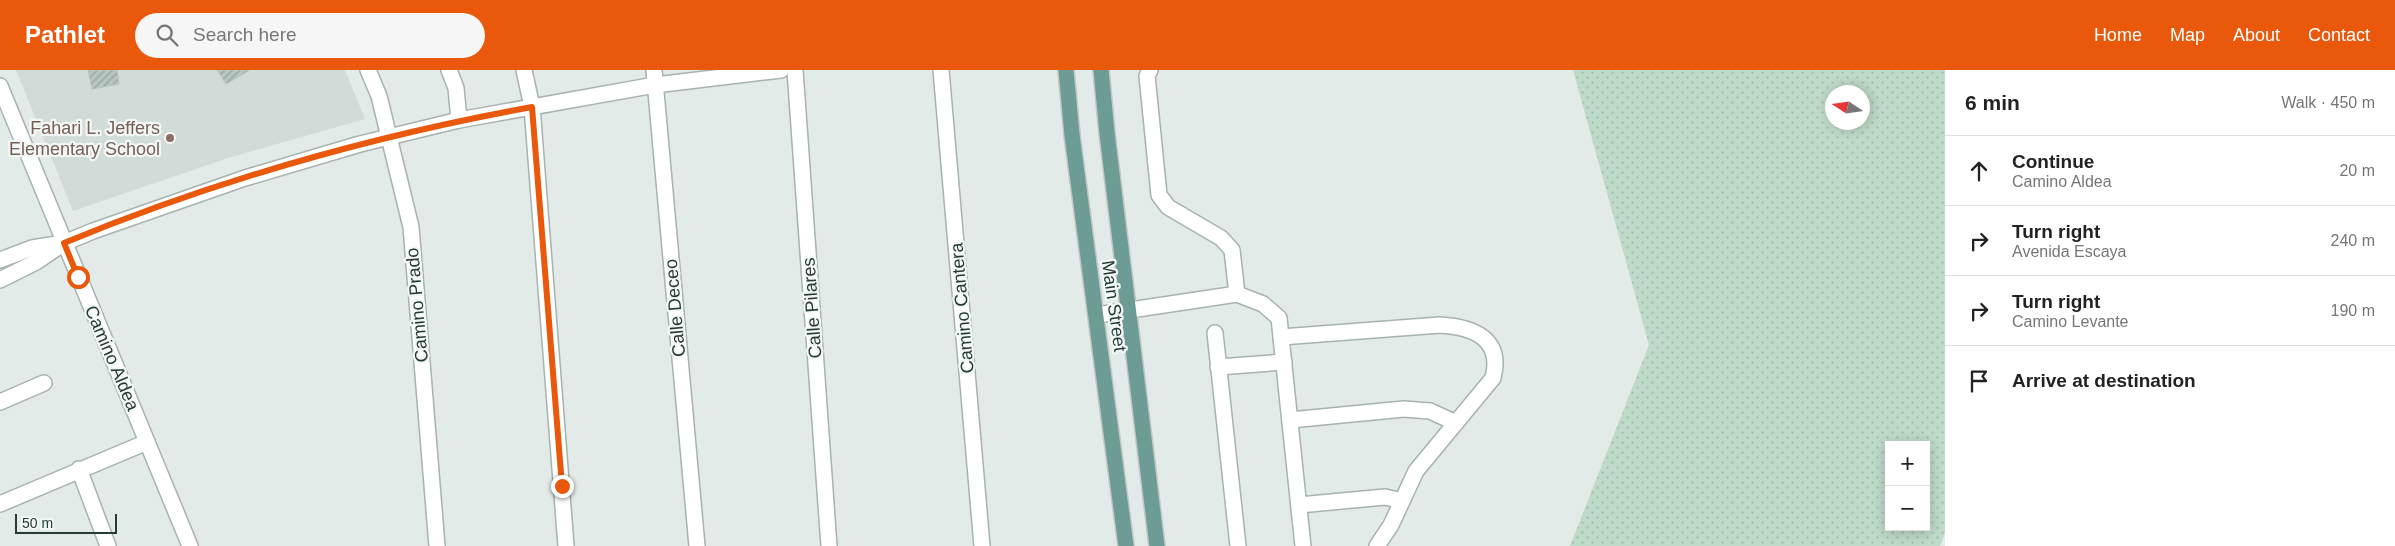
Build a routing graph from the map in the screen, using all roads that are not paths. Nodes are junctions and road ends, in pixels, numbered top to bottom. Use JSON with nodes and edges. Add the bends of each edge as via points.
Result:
{"nodes":[{"id":1,"x":368,"y":70,"type":"edge"},
{"id":2,"x":449,"y":70,"type":"edge"},
{"id":3,"x":524,"y":70,"type":"edge"},
{"id":4,"x":781,"y":70,"type":"edge"},
{"id":5,"x":795,"y":70,"type":"edge"},
{"id":6,"x":941,"y":70,"type":"edge"},
{"id":7,"x":1066,"y":70,"type":"edge"},
{"id":8,"x":1101,"y":70,"type":"edge"},
{"id":9,"x":1150,"y":70,"type":"edge"},
{"id":10,"x":654,"y":77,"type":"edge"},
{"id":11,"x":0,"y":86,"type":"edge"},
{"id":12,"x":532,"y":107,"type":"junction"},
{"id":13,"x":459,"y":120,"type":"junction"},
{"id":14,"x":389,"y":137,"type":"junction"},
{"id":15,"x":64,"y":243,"type":"junction"},
{"id":16,"x":0,"y":260,"type":"edge"},
{"id":17,"x":0,"y":280,"type":"edge"},
{"id":18,"x":1238,"y":294,"type":"junction"},
{"id":19,"x":1130,"y":312,"type":"junction"},
{"id":20,"x":1097,"y":316,"type":"junction"},
{"id":21,"x":1215,"y":333,"type":"dead end"},
{"id":22,"x":1281,"y":338,"type":"junction"},
{"id":23,"x":1284,"y":362,"type":"junction"},
{"id":24,"x":1218,"y":367,"type":"junction"},
{"id":25,"x":44,"y":383,"type":"dead end"},
{"id":26,"x":0,"y":402,"type":"edge"},
{"id":27,"x":1290,"y":420,"type":"junction"},
{"id":28,"x":1456,"y":423,"type":"junction"},
{"id":29,"x":147,"y":442,"type":"junction"},
{"id":30,"x":79,"y":469,"type":"junction"},
{"id":31,"x":1402,"y":501,"type":"junction"},
{"id":32,"x":0,"y":504,"type":"edge"},
{"id":33,"x":1299,"y":505,"type":"junction"},
{"id":34,"x":108,"y":546,"type":"edge"},
{"id":35,"x":190,"y":546,"type":"edge"},
{"id":36,"x":437,"y":546,"type":"edge"},
{"id":37,"x":566,"y":546,"type":"edge"},
{"id":38,"x":697,"y":546,"type":"edge"},
{"id":39,"x":829,"y":546,"type":"edge"},
{"id":40,"x":982,"y":546,"type":"edge"},
{"id":41,"x":1126,"y":546,"type":"edge"},
{"id":42,"x":1157,"y":546,"type":"edge"},
{"id":43,"x":1238,"y":546,"type":"edge"},
{"id":44,"x":1303,"y":546,"type":"edge"},
{"id":45,"x":1377,"y":546,"type":"edge"}],
"edges":[{"from":1,"to":14,"type":"street","name":"Camino Prado","via":[[379,96]]},
{"from":2,"to":13,"type":"street","via":[[456,88]]},
{"from":3,"to":12,"type":"street"},
{"from":4,"to":10,"type":"street"},
{"from":5,"to":39,"type":"street","name":"Calle Pilares"},
{"from":6,"to":40,"type":"street","name":"Camino Cantera"},
{"from":7,"to":20,"type":"main road","name":"Main Street"},
{"from":8,"to":19,"type":"main road","name":"Main Street","via":[[1106,133]]},
{"from":9,"to":18,"type":"street","via":[[1147,76],[1159,194],[1168,207],[1221,238],[1232,250]]},
{"from":10,"to":12,"type":"street"},
{"from":10,"to":38,"type":"street","name":"Calle Deceo"},
{"from":11,"to":15,"type":"street","name":"Camino Aldea"},
{"from":12,"to":13,"type":"street"},
{"from":12,"to":37,"type":"street"},
{"from":13,"to":14,"type":"street"},
{"from":14,"to":15,"type":"street","via":[[235,181]]},
{"from":14,"to":36,"type":"street","name":"Camino Prado","via":[[411,227]]},
{"from":15,"to":16,"type":"street","via":[[32,248]]},
{"from":15,"to":17,"type":"street"},
{"from":15,"to":29,"type":"street","name":"Camino Aldea"},
{"from":18,"to":19,"type":"street"},
{"from":18,"to":22,"type":"street","via":[[1264,304],[1279,318]]},
{"from":19,"to":20,"type":"street"},
{"from":19,"to":42,"type":"main road","name":"Main Street"},
{"from":20,"to":41,"type":"main road","name":"Main Street"},
{"from":21,"to":24,"type":"street"},
{"from":22,"to":23,"type":"street"},
{"from":22,"to":28,"type":"street","via":[[1440,325],[1462,326],[1478,333],[1493,349],[1496,364],[1493,378]]},
{"from":23,"to":24,"type":"street"},
{"from":23,"to":27,"type":"street"},
{"from":24,"to":43,"type":"street"},
{"from":25,"to":26,"type":"street"},
{"from":27,"to":28,"type":"street","via":[[1404,409],[1430,411]]},
{"from":27,"to":33,"type":"street"},
{"from":28,"to":31,"type":"street","via":[[1416,470]]},
{"from":29,"to":30,"type":"street"},
{"from":29,"to":35,"type":"street","name":"Camino Aldea"},
{"from":30,"to":32,"type":"street"},
{"from":30,"to":34,"type":"street"},
{"from":31,"to":33,"type":"street","via":[[1385,497]]},
{"from":31,"to":45,"type":"street"},
{"from":33,"to":44,"type":"street"}]}
